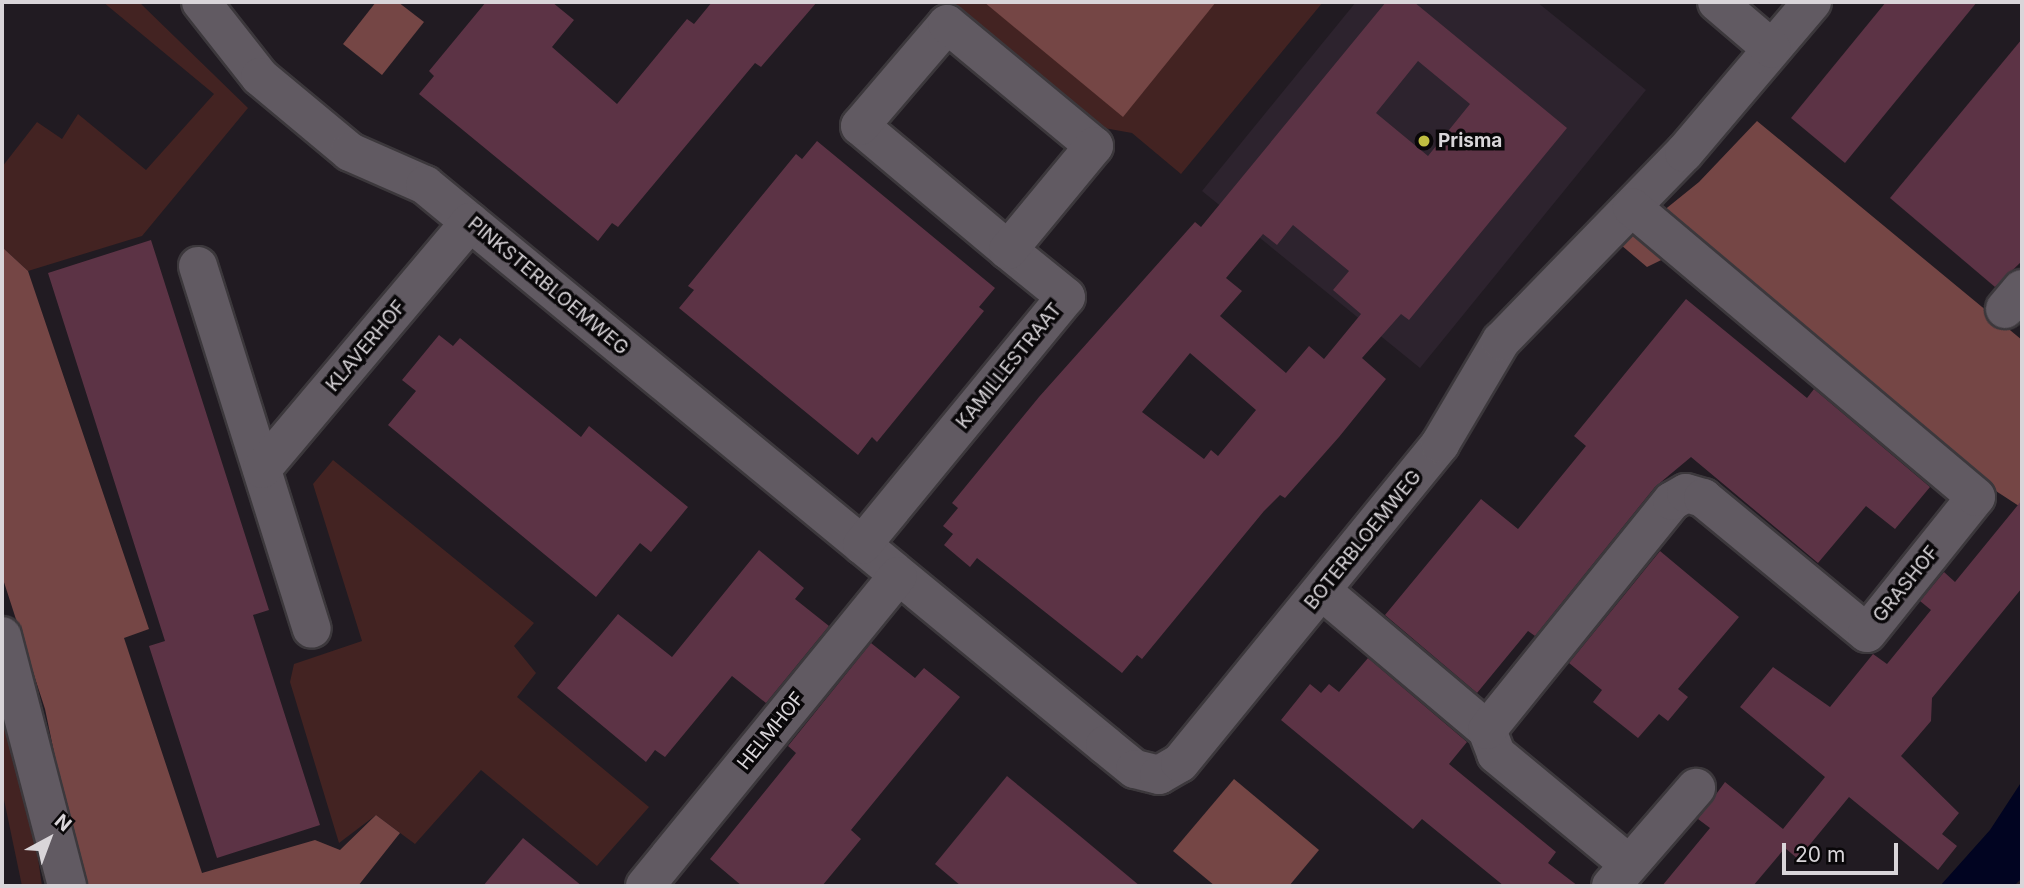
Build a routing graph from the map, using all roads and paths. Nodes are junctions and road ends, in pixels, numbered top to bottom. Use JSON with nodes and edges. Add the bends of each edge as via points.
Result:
{"nodes":[{"id":1,"x":201,"y":2,"type":"edge"},
{"id":2,"x":1717,"y":2,"type":"edge"},
{"id":3,"x":1811,"y":2,"type":"edge"},
{"id":4,"x":1772,"y":49,"type":"junction"},
{"id":5,"x":1632,"y":207,"type":"junction"},
{"id":6,"x":470,"y":222,"type":"junction"},
{"id":7,"x":1008,"y":250,"type":"junction"},
{"id":8,"x":198,"y":266,"type":"dead end"},
{"id":9,"x":262,"y":469,"type":"junction"},
{"id":10,"x":862,"y":545,"type":"junction"},
{"id":11,"x":898,"y":576,"type":"junction"},
{"id":12,"x":1322,"y":591,"type":"junction"},
{"id":13,"x":312,"y":629,"type":"dead end"},
{"id":14,"x":2,"y":636,"type":"edge"},
{"id":15,"x":1487,"y":730,"type":"junction"},
{"id":16,"x":1696,"y":788,"type":"dead end"},
{"id":17,"x":1620,"y":875,"type":"edge"},
{"id":18,"x":67,"y":886,"type":"edge"},
{"id":19,"x":645,"y":886,"type":"edge"}],
"edges":[{"from":1,"to":6,"type":"street","name":"PINKSTERBLOEMWEG","via":[[260,77],[350,152],[425,185]]},
{"from":2,"to":4,"type":"street"},
{"from":3,"to":4,"type":"street","name":"BOTERBLOEMWEG"},
{"from":4,"to":5,"type":"street","name":"BOTERBLOEMWEG"},
{"from":5,"to":12,"type":"street","name":"BOTERBLOEMWEG","via":[[1501,341],[1440,444]]},
{"from":5,"to":15,"type":"street","name":"GRASHOF","via":[[1976,497],[1867,633],[1703,498],[1686,494],[1672,501]]},
{"from":6,"to":9,"type":"street","name":"KLAVERHOF"},
{"from":6,"to":10,"type":"street","name":"PINKSTERBLOEMWEG"},
{"from":7,"to":7,"type":"street","name":"KAMILLESTRAAT","via":[[860,126],[947,24],[1094,146]]},
{"from":7,"to":10,"type":"street","name":"KAMILLESTRAAT","via":[[1066,297]]},
{"from":8,"to":9,"type":"street"},
{"from":9,"to":13,"type":"street"},
{"from":10,"to":11,"type":"street","name":"PINKSTERBLOEMWEG"},
{"from":11,"to":12,"type":"street","name":"BOTERBLOEMWEG","via":[[1135,769],[1159,775],[1180,763]]},
{"from":11,"to":19,"type":"street","name":"HELMHOF"},
{"from":12,"to":15,"type":"street"},
{"from":14,"to":18,"type":"street"},
{"from":15,"to":17,"type":"street","via":[[1496,754]]},
{"from":16,"to":17,"type":"street"}]}
